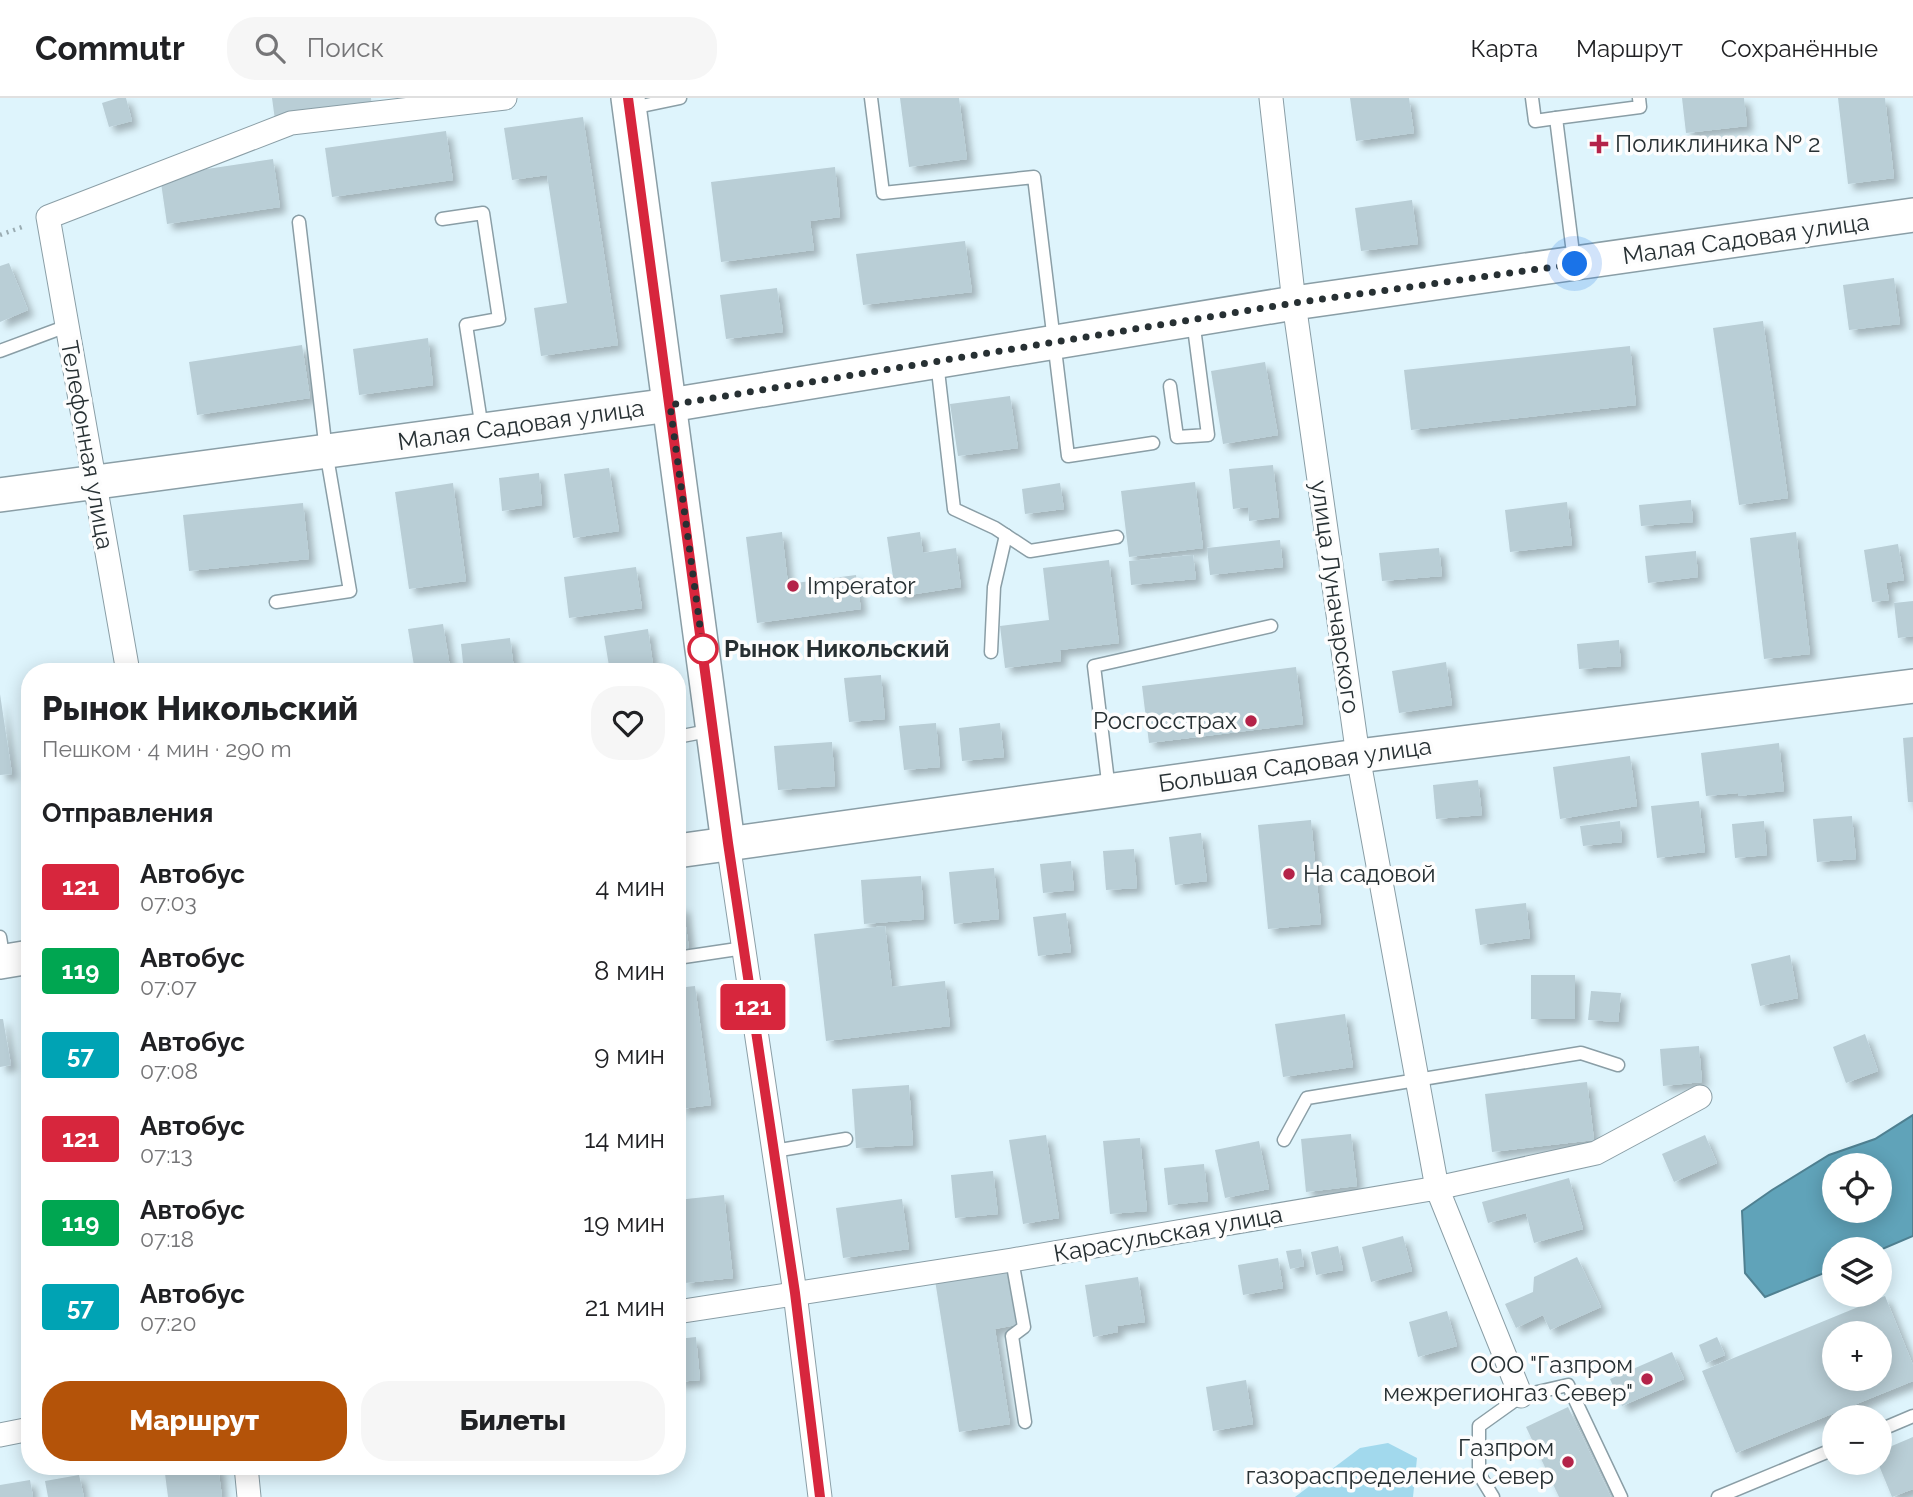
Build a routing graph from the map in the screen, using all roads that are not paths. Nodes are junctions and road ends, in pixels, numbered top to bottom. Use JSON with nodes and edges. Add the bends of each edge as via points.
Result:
{"nodes":[{"id":1,"x":505,"y":98,"type":"edge"},
{"id":2,"x":680,"y":98,"type":"edge"},
{"id":3,"x":871,"y":98,"type":"edge"},
{"id":4,"x":1271,"y":98,"type":"edge"},
{"id":5,"x":1532,"y":98,"type":"edge"},
{"id":6,"x":1639,"y":98,"type":"edge"},
{"id":7,"x":628,"y":103,"type":"edge"},
{"id":8,"x":1556,"y":118,"type":"junction"},
{"id":9,"x":1913,"y":215,"type":"edge"},
{"id":10,"x":442,"y":219,"type":"dead end"},
{"id":11,"x":299,"y":222,"type":"dead end"},
{"id":12,"x":1575,"y":264,"type":"junction"},
{"id":13,"x":1294,"y":303,"type":"junction"},
{"id":14,"x":1193,"y":320,"type":"junction"},
{"id":15,"x":67,"y":326,"type":"junction"},
{"id":16,"x":1056,"y":342,"type":"junction"},
{"id":17,"x":0,"y":351,"type":"edge"},
{"id":18,"x":937,"y":361,"type":"junction"},
{"id":19,"x":1170,"y":386,"type":"dead end"},
{"id":20,"x":670,"y":405,"type":"junction"},
{"id":21,"x":482,"y":429,"type":"junction"},
{"id":22,"x":1153,"y":443,"type":"dead end"},
{"id":23,"x":326,"y":451,"type":"junction"},
{"id":24,"x":93,"y":482,"type":"junction"},
{"id":25,"x":0,"y":495,"type":"edge"},
{"id":26,"x":1006,"y":536,"type":"junction"},
{"id":27,"x":1117,"y":537,"type":"dead end"},
{"id":28,"x":276,"y":602,"type":"dead end"},
{"id":29,"x":1271,"y":626,"type":"dead end"},
{"id":30,"x":991,"y":652,"type":"dead end"},
{"id":31,"x":126,"y":663,"type":"edge"},
{"id":32,"x":1913,"y":686,"type":"edge"},
{"id":33,"x":713,"y":730,"type":"junction"},
{"id":34,"x":686,"y":735,"type":"edge"},
{"id":35,"x":1358,"y":756,"type":"junction"},
{"id":36,"x":1109,"y":790,"type":"junction"},
{"id":37,"x":728,"y":843,"type":"junction"},
{"id":38,"x":686,"y":850,"type":"edge"},
{"id":39,"x":744,"y":948,"type":"junction"},
{"id":40,"x":686,"y":957,"type":"edge"},
{"id":41,"x":1618,"y":1065,"type":"dead end"},
{"id":42,"x":1417,"y":1079,"type":"junction"},
{"id":43,"x":1700,"y":1097,"type":"dead end"},
{"id":44,"x":846,"y":1139,"type":"dead end"},
{"id":45,"x":1284,"y":1140,"type":"dead end"},
{"id":46,"x":774,"y":1151,"type":"junction"},
{"id":47,"x":1437,"y":1188,"type":"junction"},
{"id":48,"x":1012,"y":1260,"type":"junction"},
{"id":49,"x":795,"y":1293,"type":"junction"},
{"id":50,"x":686,"y":1311,"type":"edge"},
{"id":51,"x":1521,"y":1396,"type":"junction"},
{"id":52,"x":1913,"y":1416,"type":"edge"},
{"id":53,"x":1025,"y":1422,"type":"dead end"},
{"id":54,"x":1892,"y":1425,"type":"edge"},
{"id":55,"x":21,"y":1431,"type":"edge"},
{"id":56,"x":0,"y":1435,"type":"edge"},
{"id":57,"x":1822,"y":1454,"type":"edge"},
{"id":58,"x":247,"y":1475,"type":"edge"},
{"id":59,"x":249,"y":1497,"type":"edge"},
{"id":60,"x":820,"y":1497,"type":"edge"},
{"id":61,"x":1493,"y":1497,"type":"edge"},
{"id":62,"x":1621,"y":1497,"type":"edge"},
{"id":63,"x":1718,"y":1497,"type":"edge"}],
"edges":[{"from":1,"to":15,"type":"street","name":"Телефонная улица","via":[[291,123],[48,217]]},
{"from":2,"to":7,"type":"lane"},
{"from":3,"to":16,"type":"lane","via":[[883,193],[1034,177]]},
{"from":4,"to":13,"type":"street","name":"улица Луначарского"},
{"from":5,"to":8,"type":"lane","via":[[1535,121]]},
{"from":6,"to":8,"type":"lane","via":[[1640,107]]},
{"from":7,"to":20,"type":"street"},
{"from":8,"to":12,"type":"lane"},
{"from":9,"to":12,"type":"street","name":"Малая Садовая улица"},
{"from":10,"to":21,"type":"lane","via":[[483,213],[499,319],[466,324]]},
{"from":11,"to":23,"type":"lane"},
{"from":12,"to":13,"type":"street","name":"Малая Садовая улица"},
{"from":13,"to":14,"type":"street","name":"Малая Садовая улица"},
{"from":13,"to":35,"type":"street","name":"улица Луначарского"},
{"from":14,"to":16,"type":"street","name":"Малая Садовая улица"},
{"from":14,"to":19,"type":"lane","via":[[1208,435],[1177,437]]},
{"from":15,"to":17,"type":"lane"},
{"from":15,"to":24,"type":"street","name":"Телефонная улица"},
{"from":16,"to":18,"type":"street","name":"Малая Садовая улица"},
{"from":16,"to":22,"type":"lane","via":[[1068,456]]},
{"from":18,"to":20,"type":"street","name":"Малая Садовая улица"},
{"from":18,"to":26,"type":"lane","via":[[954,509]]},
{"from":20,"to":21,"type":"street","name":"Малая Садовая улица"},
{"from":20,"to":33,"type":"street"},
{"from":21,"to":23,"type":"street","name":"Малая Садовая улица"},
{"from":23,"to":24,"type":"street","name":"Малая Садовая улица"},
{"from":23,"to":28,"type":"lane","via":[[350,591]]},
{"from":24,"to":25,"type":"street","name":"Малая Садовая улица"},
{"from":24,"to":31,"type":"street","name":"Телефонная улица"},
{"from":26,"to":27,"type":"lane","via":[[1030,551]]},
{"from":26,"to":30,"type":"lane","via":[[994,587]]},
{"from":29,"to":36,"type":"lane","via":[[1094,666]]},
{"from":32,"to":35,"type":"street","name":"Большая Садовая улица"},
{"from":33,"to":34,"type":"lane"},
{"from":33,"to":37,"type":"street"},
{"from":35,"to":36,"type":"street","name":"Большая Садовая улица"},
{"from":35,"to":42,"type":"street","name":"улица Луначарского"},
{"from":36,"to":37,"type":"street","name":"Большая Садовая улица"},
{"from":37,"to":38,"type":"street","name":"Большая Садовая улица"},
{"from":37,"to":39,"type":"street"},
{"from":39,"to":40,"type":"lane"},
{"from":39,"to":46,"type":"street"},
{"from":41,"to":42,"type":"lane","via":[[1581,1053]]},
{"from":42,"to":45,"type":"lane","via":[[1307,1098]]},
{"from":42,"to":47,"type":"street","name":"улица Луначарского"},
{"from":43,"to":47,"type":"street","via":[[1596,1153]]},
{"from":44,"to":46,"type":"lane"},
{"from":46,"to":49,"type":"street"},
{"from":47,"to":48,"type":"street","name":"Карасульская улица"},
{"from":47,"to":51,"type":"street"},
{"from":48,"to":49,"type":"street","name":"Карасульская улица"},
{"from":48,"to":53,"type":"lane","via":[[1024,1327],[1012,1336]]},
{"from":49,"to":50,"type":"street","name":"Карасульская улица"},
{"from":49,"to":60,"type":"street"},
{"from":51,"to":61,"type":"lane","via":[[1479,1426],[1479,1474]]},
{"from":51,"to":62,"type":"lane","via":[[1568,1385]]},
{"from":52,"to":54,"type":"lane"},
{"from":55,"to":56,"type":"street"},
{"from":57,"to":63,"type":"lane"},
{"from":58,"to":59,"type":"street"}]}
